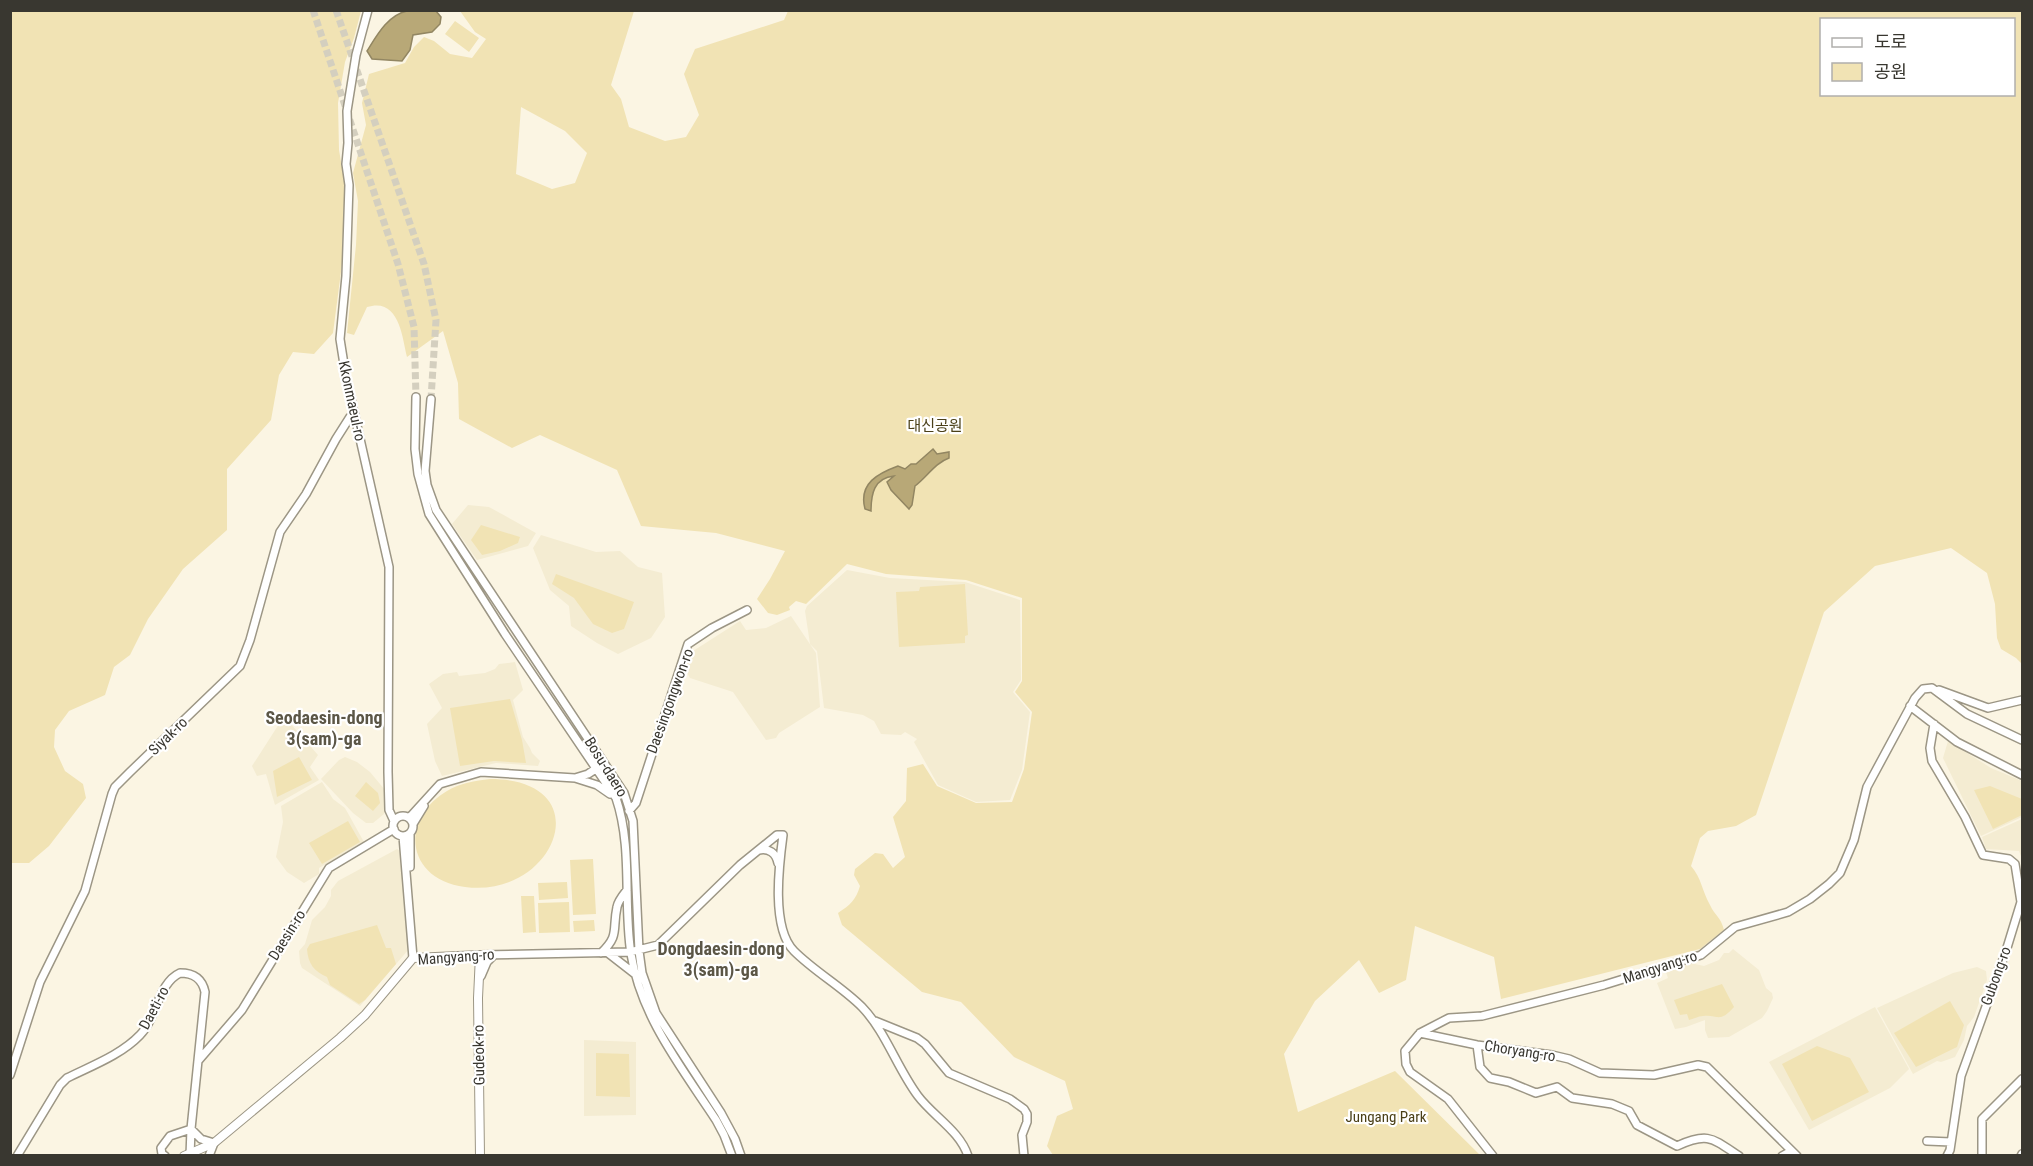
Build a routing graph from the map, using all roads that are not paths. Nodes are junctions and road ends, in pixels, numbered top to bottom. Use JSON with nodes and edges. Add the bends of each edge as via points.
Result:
{"nodes":[{"id":1,"x":368,"y":10,"type":"edge"},
{"id":2,"x":416,"y":397,"type":"tunnel mouth"},
{"id":3,"x":430,"y":399,"type":"tunnel mouth"},
{"id":4,"x":355,"y":414,"type":"junction"},
{"id":5,"x":747,"y":610,"type":"dead end"},
{"id":6,"x":1932,"y":688,"type":"junction"},
{"id":7,"x":2022,"y":700,"type":"edge"},
{"id":8,"x":1910,"y":706,"type":"junction"},
{"id":9,"x":1934,"y":724,"type":"junction"},
{"id":10,"x":2022,"y":740,"type":"edge"},
{"id":11,"x":604,"y":762,"type":"junction"},
{"id":12,"x":596,"y":768,"type":"junction"},
{"id":13,"x":2022,"y":775,"type":"edge"},
{"id":14,"x":575,"y":778,"type":"junction"},
{"id":15,"x":616,"y":798,"type":"junction"},
{"id":16,"x":631,"y":811,"type":"junction"},
{"id":17,"x":621,"y":814,"type":"junction"},
{"id":18,"x":411,"y":821,"type":"junction"},
{"id":19,"x":396,"y":822,"type":"junction"},
{"id":20,"x":406,"y":835,"type":"junction"},
{"id":21,"x":759,"y":849,"type":"junction"},
{"id":22,"x":778,"y":869,"type":"junction"},
{"id":23,"x":627,"y":890,"type":"junction"},
{"id":24,"x":634,"y":951,"type":"junction"},
{"id":25,"x":605,"y":953,"type":"junction"},
{"id":26,"x":495,"y":954,"type":"junction"},
{"id":27,"x":480,"y":955,"type":"junction"},
{"id":28,"x":413,"y":958,"type":"junction"},
{"id":29,"x":635,"y":974,"type":"junction"},
{"id":30,"x":479,"y":984,"type":"junction"},
{"id":31,"x":873,"y":1020,"type":"junction"},
{"id":32,"x":1420,"y":1033,"type":"junction"},
{"id":33,"x":669,"y":1041,"type":"junction"},
{"id":34,"x":1477,"y":1045,"type":"junction"},
{"id":35,"x":198,"y":1061,"type":"junction"},
{"id":36,"x":10,"y":1075,"type":"edge"},
{"id":37,"x":2022,"y":1079,"type":"edge"},
{"id":38,"x":190,"y":1129,"type":"junction"},
{"id":39,"x":1927,"y":1141,"type":"dead end"},
{"id":40,"x":1951,"y":1142,"type":"junction"},
{"id":41,"x":214,"y":1143,"type":"junction"},
{"id":42,"x":1794,"y":1153,"type":"edge"},
{"id":43,"x":16,"y":1155,"type":"edge"},
{"id":44,"x":165,"y":1155,"type":"edge"},
{"id":45,"x":188,"y":1155,"type":"edge"},
{"id":46,"x":209,"y":1155,"type":"edge"},
{"id":47,"x":480,"y":1155,"type":"edge"},
{"id":48,"x":732,"y":1155,"type":"edge"},
{"id":49,"x":741,"y":1155,"type":"edge"},
{"id":50,"x":968,"y":1155,"type":"edge"},
{"id":51,"x":1024,"y":1155,"type":"edge"},
{"id":52,"x":1493,"y":1155,"type":"edge"},
{"id":53,"x":1739,"y":1155,"type":"edge"},
{"id":54,"x":1782,"y":1155,"type":"edge"},
{"id":55,"x":1947,"y":1155,"type":"edge"},
{"id":56,"x":1982,"y":1155,"type":"edge"}],
"edges":[{"from":1,"to":4,"type":"main road","name":"Kkonmaeul-ro","via":[[347,111],[349,185],[340,339]]},
{"from":2,"to":12,"type":"main road","name":"Bosu-daero","via":[[415,449],[429,514]]},
{"from":3,"to":11,"type":"main road","name":"Bosu-daero","via":[[425,471],[436,510]]},
{"from":4,"to":19,"type":"main road","name":"Kkonmaeul-ro","via":[[390,567],[389,791]]},
{"from":4,"to":36,"type":"main road","name":"Siyak-ro","via":[[280,532],[240,666],[112,794],[86,891],[40,982]]},
{"from":5,"to":16,"type":"main road","name":"Daesingongwon-ro","via":[[688,644]]},
{"from":6,"to":7,"type":"main road","via":[[1988,708]]},
{"from":6,"to":8,"type":"main road","name":"Mangyang-ro","via":[[1920,691]]},
{"from":6,"to":10,"type":"main road","via":[[1967,714]]},
{"from":8,"to":9,"type":"main road"},
{"from":8,"to":32,"type":"main road","name":"Mangyang-ro","via":[[1867,787],[1854,840],[1840,873],[1810,898],[1788,912],[1735,927],[1701,955],[1482,1016],[1449,1018]]},
{"from":9,"to":13,"type":"main road","via":[[1957,742]]},
{"from":9,"to":40,"type":"main road","name":"Gubong-ro","via":[[1932,761],[1983,855],[2009,859],[2015,864],[2021,902],[1961,1076]]},
{"from":11,"to":12,"type":"main road"},
{"from":11,"to":16,"type":"main road","name":"Bosu-daero"},
{"from":12,"to":14,"type":"main road"},
{"from":12,"to":15,"type":"main road","name":"Bosu-daero"},
{"from":14,"to":15,"type":"main road","via":[[597,785]]},
{"from":14,"to":18,"type":"main road","via":[[481,772],[440,784]]},
{"from":15,"to":17,"type":"main road","name":"Bosu-daero"},
{"from":16,"to":17,"type":"main road"},
{"from":16,"to":24,"type":"main road","name":"Bosu-daero"},
{"from":17,"to":23,"type":"main road","name":"Bosu-daero"},
{"from":18,"to":19,"type":"main road"},
{"from":18,"to":20,"type":"main road"},
{"from":19,"to":20,"type":"main road","via":[[399,835]]},
{"from":19,"to":35,"type":"main road","name":"Daesin-ro","via":[[329,868],[242,1010]]},
{"from":20,"to":28,"type":"main road","via":[[406,890]]},
{"from":21,"to":22,"type":"main road","via":[[774,854]]},
{"from":21,"to":22,"type":"main road","name":"Mangyang-ro","via":[[777,835],[783,835]]},
{"from":21,"to":24,"type":"main road","name":"Mangyang-ro","via":[[658,945]]},
{"from":22,"to":31,"type":"main road","name":"Mangyang-ro","via":[[780,913],[792,950]]},
{"from":23,"to":24,"type":"main road","name":"Bosu-daero"},
{"from":23,"to":25,"type":"main road","via":[[617,905],[615,932]]},
{"from":24,"to":25,"type":"main road","name":"Mangyang-ro"},
{"from":24,"to":29,"type":"main road","name":"Bosu-daero"},
{"from":24,"to":33,"type":"main road","name":"Bosu-daero"},
{"from":25,"to":26,"type":"main road","name":"Mangyang-ro"},
{"from":25,"to":29,"type":"main road"},
{"from":26,"to":27,"type":"main road","name":"Mangyang-ro"},
{"from":26,"to":30,"type":"main road","via":[[485,965]]},
{"from":27,"to":28,"type":"main road","name":"Mangyang-ro"},
{"from":27,"to":30,"type":"main road","name":"Gudeok-ro"},
{"from":28,"to":41,"type":"main road","name":"Mangyang-ro","via":[[365,1015]]},
{"from":29,"to":33,"type":"main road","name":"Bosu-daero","via":[[649,1015]]},
{"from":30,"to":47,"type":"main road","name":"Gudeok-ro"},
{"from":31,"to":50,"type":"main road","name":"Mangyang-ro","via":[[918,1096],[960,1140]]},
{"from":31,"to":51,"type":"main road","via":[[917,1038],[949,1073],[1024,1109]]},
{"from":32,"to":34,"type":"main road","name":"Choryang-ro"},
{"from":32,"to":52,"type":"main road","via":[[1405,1051],[1410,1072],[1448,1099]]},
{"from":33,"to":48,"type":"main road","name":"Bosu-daero"},
{"from":33,"to":49,"type":"main road","name":"Bosu-daero","via":[[721,1113]]},
{"from":34,"to":42,"type":"main road","name":"Choryang-ro","via":[[1552,1055],[1615,1075],[1654,1075],[1698,1065],[1707,1067]]},
{"from":34,"to":53,"type":"main road","via":[[1480,1067],[1490,1078],[1536,1094],[1557,1087],[1572,1098],[1612,1104],[1629,1111],[1637,1125],[1677,1146],[1708,1137]]},
{"from":35,"to":38,"type":"main road","name":"Daeti-ro"},
{"from":35,"to":43,"type":"main road","name":"Daeti-ro","via":[[204,985],[192,974],[180,972],[168,982],[140,1036],[60,1085]]},
{"from":37,"to":56,"type":"main road","via":[[1982,1119]]},
{"from":38,"to":41,"type":"main road","via":[[201,1139]]},
{"from":38,"to":44,"type":"main road","via":[[170,1136],[161,1148]]},
{"from":38,"to":45,"type":"main road","name":"Daeti-ro"},
{"from":39,"to":40,"type":"main road"},
{"from":40,"to":55,"type":"main road","name":"Gubong-ro"},
{"from":41,"to":45,"type":"main road","name":"Mangyang-ro"},
{"from":41,"to":46,"type":"main road"},
{"from":42,"to":54,"type":"main road"}]}
